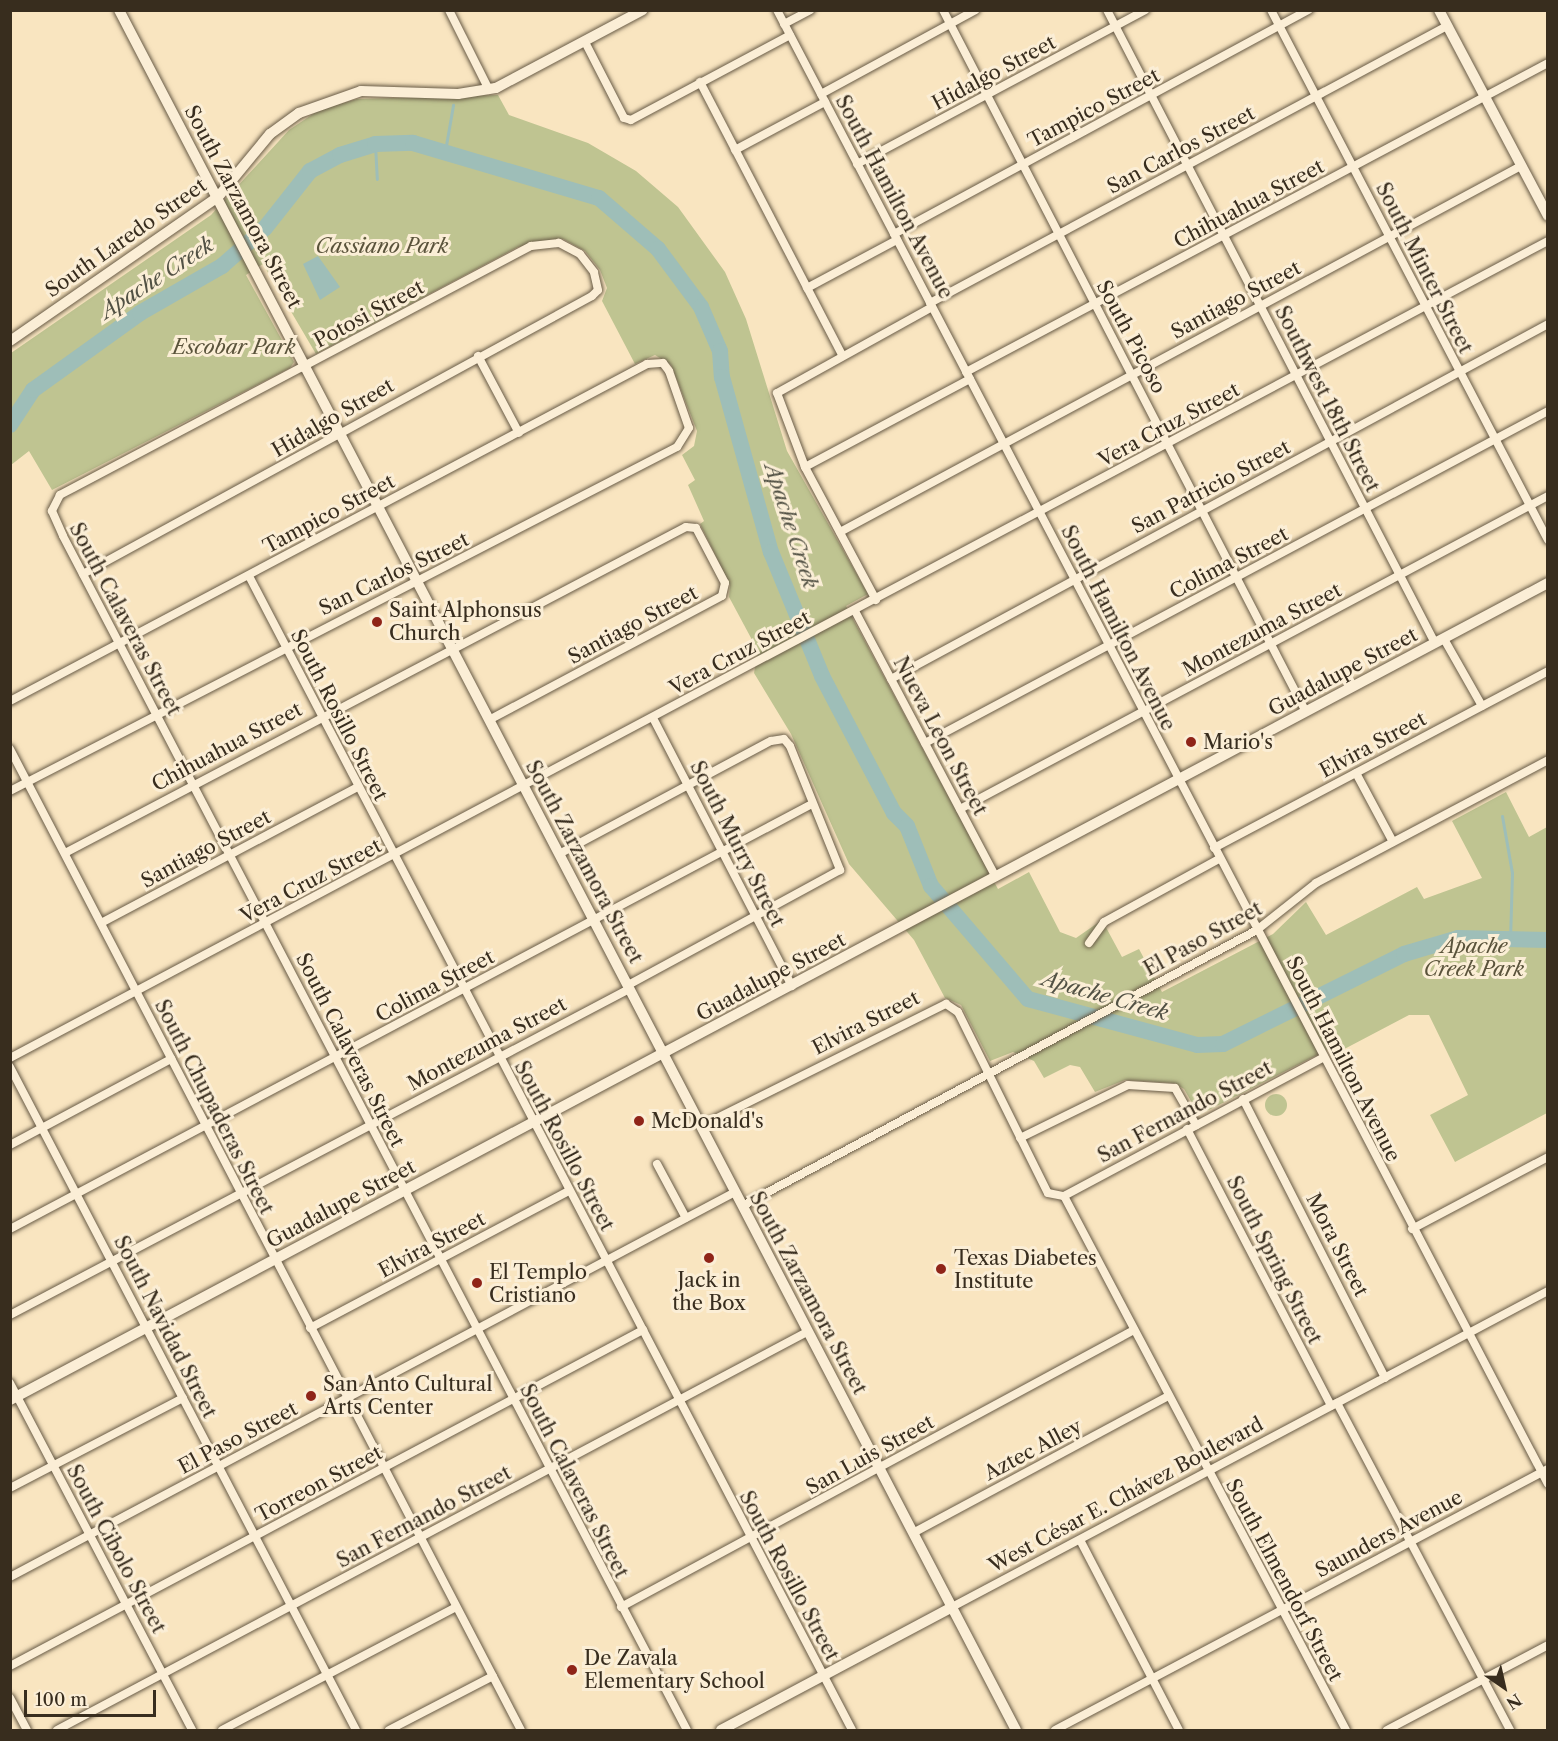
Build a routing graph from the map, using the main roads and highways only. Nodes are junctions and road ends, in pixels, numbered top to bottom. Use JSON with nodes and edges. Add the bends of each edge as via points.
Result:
{"nodes":[{"id":1,"x":119,"y":10,"type":"edge"},
{"id":2,"x":643,"y":10,"type":"edge"},
{"id":3,"x":1439,"y":10,"type":"edge"},
{"id":4,"x":218,"y":197,"type":"junction"},
{"id":5,"x":1548,"y":216,"type":"edge"},
{"id":6,"x":10,"y":341,"type":"edge"},
{"id":7,"x":1548,"y":583,"type":"edge"},
{"id":8,"x":663,"y":1054,"type":"junction"},
{"id":9,"x":14,"y":1398,"type":"edge"},
{"id":10,"x":952,"y":1608,"type":"junction"},
{"id":11,"x":721,"y":1731,"type":"edge"},
{"id":12,"x":1016,"y":1731,"type":"edge"}],
"edges":[{"from":1,"to":4,"type":"main road","name":"South Zarzamora Street"},
{"from":2,"to":4,"type":"main road","name":"South Laredo Street","via":[[489,90],[361,91],[326,99],[282,123]]},
{"from":3,"to":5,"type":"main road"},
{"from":4,"to":6,"type":"main road","name":"South Laredo Street"},
{"from":4,"to":8,"type":"main road","name":"South Zarzamora Street"},
{"from":7,"to":8,"type":"main road","name":"Guadalupe Street"},
{"from":8,"to":9,"type":"main road","name":"Guadalupe Street"},
{"from":8,"to":10,"type":"main road","name":"South Zarzamora Street"},
{"from":10,"to":11,"type":"main road","name":"West César E. Chávez Boulevard"},
{"from":10,"to":12,"type":"main road","name":"South Zarzamora Street"}]}
